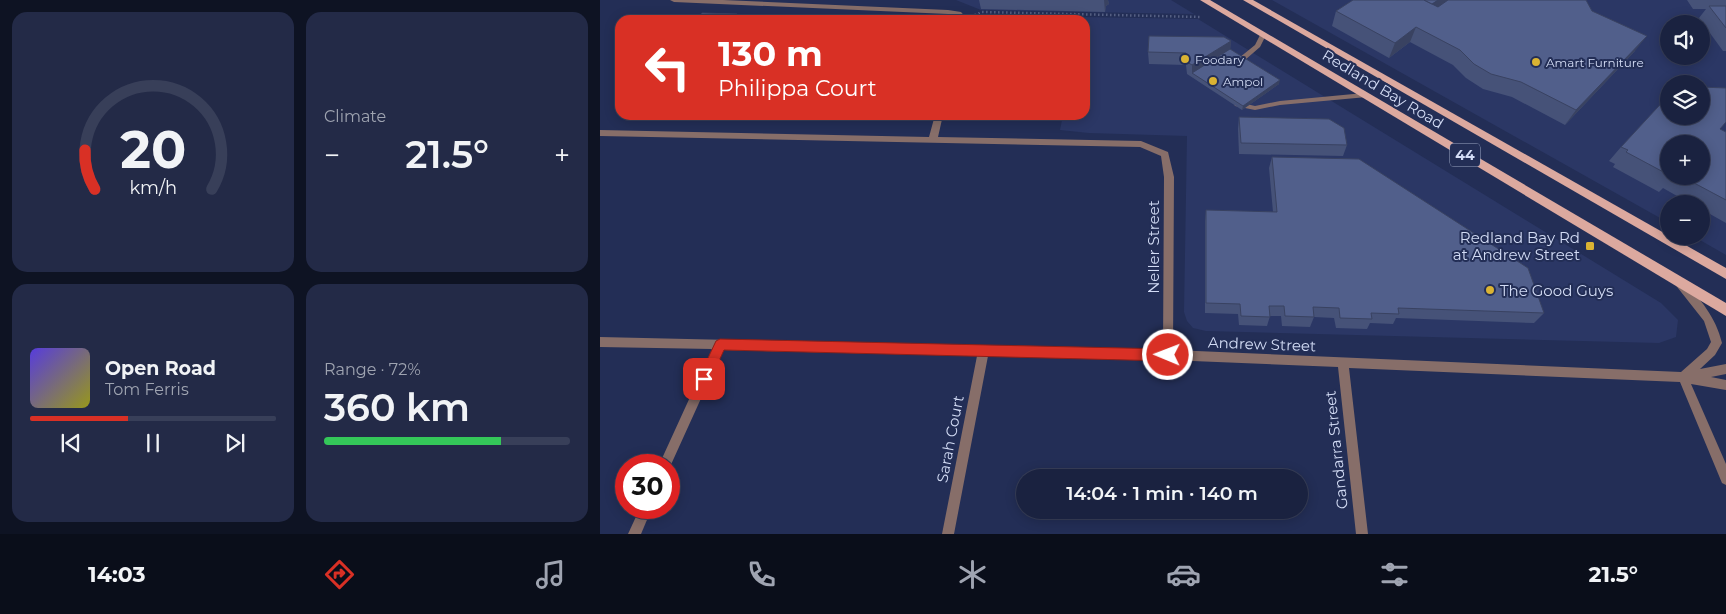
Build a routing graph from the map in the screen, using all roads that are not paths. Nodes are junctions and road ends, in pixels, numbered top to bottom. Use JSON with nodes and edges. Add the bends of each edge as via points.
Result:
{"nodes":[{"id":1,"x":674,"y":0,"type":"edge"},
{"id":2,"x":1204,"y":0,"type":"edge"},
{"id":3,"x":1247,"y":0,"type":"edge"},
{"id":4,"x":959,"y":15,"type":"edge"},
{"id":5,"x":1263,"y":35,"type":"junction"},
{"id":6,"x":1230,"y":68,"type":"edge"},
{"id":7,"x":1364,"y":95,"type":"junction"},
{"id":8,"x":1228,"y":98,"type":"edge"},
{"id":9,"x":938,"y":120,"type":"edge"},
{"id":10,"x":600,"y":133,"type":"edge"},
{"id":11,"x":933,"y":140,"type":"junction"},
{"id":12,"x":1726,"y":274,"type":"edge"},
{"id":13,"x":1677,"y":282,"type":"junction"},
{"id":14,"x":1726,"y":310,"type":"edge"},
{"id":15,"x":600,"y":342,"type":"edge"},
{"id":16,"x":720,"y":345,"type":"junction"},
{"id":17,"x":983,"y":351,"type":"junction"},
{"id":18,"x":1168,"y":355,"type":"junction"},
{"id":19,"x":1343,"y":362,"type":"junction"},
{"id":20,"x":1726,"y":369,"type":"edge"},
{"id":21,"x":1683,"y":378,"type":"junction"},
{"id":22,"x":1726,"y":385,"type":"edge"},
{"id":23,"x":670,"y":454,"type":"edge"},
{"id":24,"x":1726,"y":479,"type":"edge"},
{"id":25,"x":641,"y":519,"type":"edge"},
{"id":26,"x":634,"y":534,"type":"edge"},
{"id":27,"x":948,"y":534,"type":"edge"},
{"id":28,"x":1362,"y":534,"type":"edge"}],
"edges":[{"from":1,"to":4,"type":"street"},
{"from":2,"to":5,"type":"main road","name":"Redland Bay Road","number":"44"},
{"from":3,"to":12,"type":"main road","name":"Redland Bay Road","number":"44"},
{"from":5,"to":6,"type":"lane","via":[[1258,46]]},
{"from":5,"to":7,"type":"main road","name":"Redland Bay Road","number":"44"},
{"from":7,"to":8,"type":"lane","via":[[1255,108],[1236,104]]},
{"from":7,"to":13,"type":"main road","name":"Redland Bay Road","number":"44"},
{"from":9,"to":11,"type":"street"},
{"from":10,"to":11,"type":"street"},
{"from":11,"to":18,"type":"street","name":"Neller Street","via":[[1141,144],[1164,154],[1168,177]]},
{"from":13,"to":14,"type":"main road","name":"Redland Bay Road","number":"44"},
{"from":13,"to":21,"type":"street","via":[[1715,328],[1717,343]]},
{"from":15,"to":16,"type":"street","name":"Andrew Street"},
{"from":16,"to":17,"type":"street","name":"Andrew Street"},
{"from":16,"to":23,"type":"street"},
{"from":17,"to":18,"type":"street","name":"Andrew Street"},
{"from":17,"to":27,"type":"street","name":"Sarah Court"},
{"from":18,"to":19,"type":"street","name":"Andrew Street"},
{"from":19,"to":21,"type":"street","name":"Andrew Street"},
{"from":19,"to":28,"type":"street","name":"Gandarra Street"},
{"from":20,"to":21,"type":"street","name":"Andrew Street"},
{"from":21,"to":22,"type":"street","name":"Andrew Street"},
{"from":21,"to":24,"type":"street"},
{"from":25,"to":26,"type":"street"}]}
